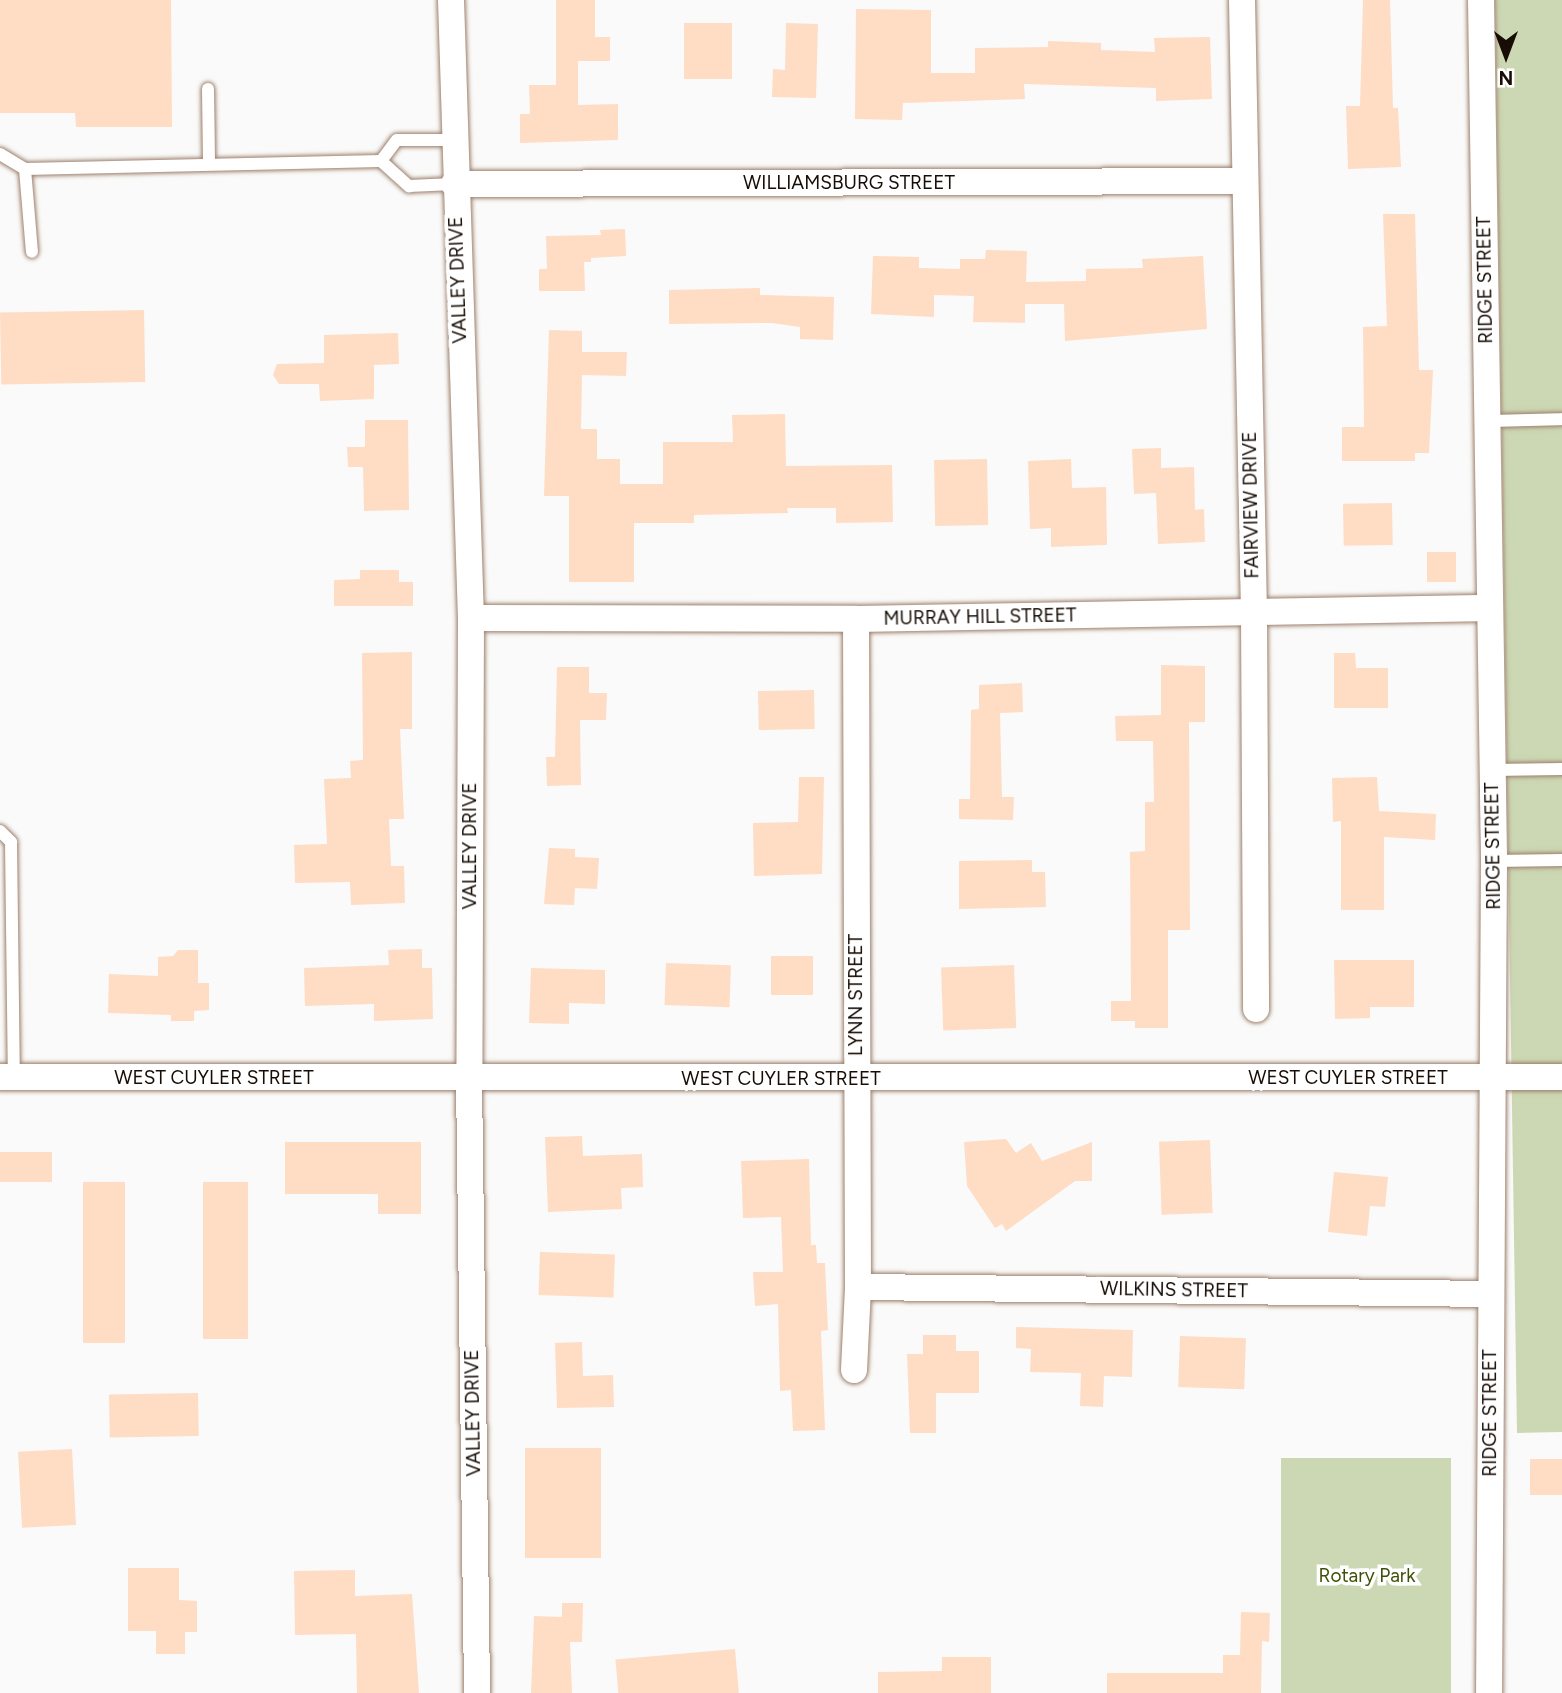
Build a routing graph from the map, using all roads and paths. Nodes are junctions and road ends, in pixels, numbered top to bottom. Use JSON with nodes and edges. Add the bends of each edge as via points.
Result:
{"nodes":[{"id":1,"x":451,"y":0,"type":"edge"},
{"id":2,"x":1242,"y":0,"type":"edge"},
{"id":3,"x":1481,"y":0,"type":"edge"},
{"id":4,"x":208,"y":89,"type":"dead end"},
{"id":5,"x":455,"y":140,"type":"junction"},
{"id":6,"x":0,"y":154,"type":"edge"},
{"id":7,"x":209,"y":161,"type":"junction"},
{"id":8,"x":381,"y":161,"type":"junction"},
{"id":9,"x":25,"y":169,"type":"junction"},
{"id":10,"x":1243,"y":181,"type":"junction"},
{"id":11,"x":454,"y":184,"type":"junction"},
{"id":12,"x":32,"y":252,"type":"dead end"},
{"id":13,"x":1562,"y":419,"type":"edge"},
{"id":14,"x":1487,"y":421,"type":"junction"},
{"id":15,"x":1489,"y":608,"type":"junction"},
{"id":16,"x":1254,"y":612,"type":"junction"},
{"id":17,"x":471,"y":618,"type":"junction"},
{"id":18,"x":856,"y":619,"type":"junction"},
{"id":19,"x":1562,"y":769,"type":"edge"},
{"id":20,"x":1492,"y":770,"type":"junction"},
{"id":21,"x":0,"y":831,"type":"edge"},
{"id":22,"x":1562,"y":860,"type":"edge"},
{"id":23,"x":1494,"y":861,"type":"junction"},
{"id":24,"x":1256,"y":1009,"type":"dead end"},
{"id":25,"x":7,"y":1077,"type":"edge"},
{"id":26,"x":1562,"y":1077,"type":"edge"},
{"id":27,"x":1492,"y":1078,"type":"junction"},
{"id":28,"x":469,"y":1079,"type":"junction"},
{"id":29,"x":856,"y":1079,"type":"junction"},
{"id":30,"x":858,"y":1287,"type":"junction"},
{"id":31,"x":1490,"y":1294,"type":"junction"},
{"id":32,"x":854,"y":1370,"type":"dead end"},
{"id":33,"x":477,"y":1693,"type":"edge"},
{"id":34,"x":1489,"y":1693,"type":"edge"}],
"edges":[{"from":1,"to":5,"type":"street","name":"VALLEY DRIVE"},
{"from":2,"to":10,"type":"street","name":"FAIRVIEW DRIVE"},
{"from":3,"to":14,"type":"street","name":"RIDGE STREET"},
{"from":4,"to":7,"type":"lane"},
{"from":5,"to":8,"type":"lane","via":[[397,141]]},
{"from":5,"to":11,"type":"street","name":"VALLEY DRIVE"},
{"from":6,"to":9,"type":"lane"},
{"from":7,"to":8,"type":"lane"},
{"from":7,"to":9,"type":"lane"},
{"from":8,"to":11,"type":"lane","via":[[409,186]]},
{"from":9,"to":12,"type":"lane"},
{"from":10,"to":11,"type":"street","name":"WILLIAMSBURG STREET"},
{"from":10,"to":16,"type":"street","name":"FAIRVIEW DRIVE"},
{"from":11,"to":17,"type":"street","name":"VALLEY DRIVE"},
{"from":13,"to":14,"type":"lane"},
{"from":14,"to":15,"type":"street","name":"RIDGE STREET"},
{"from":15,"to":16,"type":"street","name":"MURRAY HILL STREET"},
{"from":15,"to":20,"type":"street","name":"RIDGE STREET"},
{"from":16,"to":18,"type":"street","name":"MURRAY HILL STREET"},
{"from":16,"to":24,"type":"street","name":"FAIRVIEW DRIVE"},
{"from":17,"to":18,"type":"street","name":"MURRAY HILL STREET"},
{"from":17,"to":28,"type":"street","name":"VALLEY DRIVE"},
{"from":18,"to":29,"type":"street","name":"LYNN STREET"},
{"from":19,"to":20,"type":"lane"},
{"from":20,"to":23,"type":"street","name":"RIDGE STREET"},
{"from":21,"to":25,"type":"lane","via":[[11,842]]},
{"from":22,"to":23,"type":"lane"},
{"from":23,"to":27,"type":"street","name":"RIDGE STREET"},
{"from":25,"to":28,"type":"street","name":"WEST CUYLER STREET"},
{"from":26,"to":27,"type":"street","name":"WEST CUYLER STREET"},
{"from":27,"to":29,"type":"street","name":"WEST CUYLER STREET"},
{"from":27,"to":31,"type":"street","name":"RIDGE STREET"},
{"from":28,"to":29,"type":"street","name":"WEST CUYLER STREET"},
{"from":28,"to":33,"type":"street","name":"VALLEY DRIVE"},
{"from":29,"to":30,"type":"street","name":"LYNN STREET"},
{"from":30,"to":31,"type":"street","name":"WILKINS STREET"},
{"from":30,"to":32,"type":"street","name":"LYNN STREET"},
{"from":31,"to":34,"type":"street","name":"RIDGE STREET"}]}
